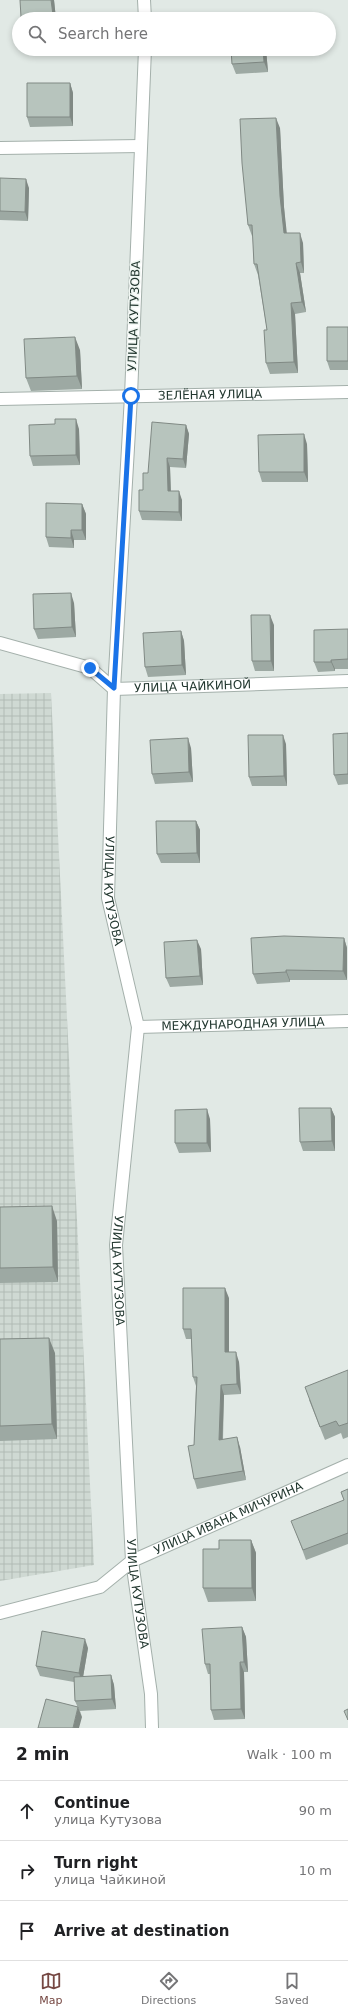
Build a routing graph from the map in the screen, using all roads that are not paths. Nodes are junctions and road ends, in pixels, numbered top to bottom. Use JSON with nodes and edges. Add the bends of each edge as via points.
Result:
{"nodes":[{"id":1,"x":144,"y":0,"type":"edge"},
{"id":2,"x":145,"y":12,"type":"edge"},
{"id":3,"x":145,"y":56,"type":"edge"},
{"id":4,"x":140,"y":146,"type":"junction"},
{"id":5,"x":0,"y":148,"type":"edge"},
{"id":6,"x":348,"y":392,"type":"edge"},
{"id":7,"x":131,"y":396,"type":"junction"},
{"id":8,"x":0,"y":399,"type":"edge"},
{"id":9,"x":0,"y":643,"type":"edge"},
{"id":10,"x":348,"y":681,"type":"edge"},
{"id":11,"x":114,"y":688,"type":"junction"},
{"id":12,"x":348,"y":1021,"type":"edge"},
{"id":13,"x":138,"y":1027,"type":"junction"},
{"id":14,"x":348,"y":1465,"type":"edge"},
{"id":15,"x":132,"y":1561,"type":"junction"},
{"id":16,"x":0,"y":1613,"type":"edge"},
{"id":17,"x":152,"y":1728,"type":"edge"}],
"edges":[{"from":1,"to":2,"type":"street"},
{"from":3,"to":4,"type":"street","name":"УЛИЦА КУТУЗОВА"},
{"from":4,"to":5,"type":"street"},
{"from":4,"to":7,"type":"street","name":"УЛИЦА КУТУЗОВА"},
{"from":6,"to":7,"type":"street","name":"ЗЕЛЁНАЯ УЛИЦА"},
{"from":7,"to":8,"type":"street","name":"ЗЕЛЁНАЯ УЛИЦА"},
{"from":7,"to":11,"type":"street","name":"УЛИЦА КУТУЗОВА"},
{"from":9,"to":11,"type":"street","via":[[90,668]]},
{"from":10,"to":11,"type":"street","name":"УЛИЦА ЧАЙКИНОЙ"},
{"from":11,"to":13,"type":"street","name":"УЛИЦА КУТУЗОВА","via":[[108,898]]},
{"from":12,"to":13,"type":"street","name":"МЕЖДУНАРОДНАЯ УЛИЦА"},
{"from":13,"to":15,"type":"street","name":"УЛИЦА КУТУЗОВА","via":[[116,1245]]},
{"from":14,"to":15,"type":"street","name":"УЛИЦА ИВАНА МИЧУРИНА"},
{"from":15,"to":16,"type":"street","name":"УЛИЦА ИВАНА МИЧУРИНА","via":[[100,1587]]},
{"from":15,"to":17,"type":"street","name":"УЛИЦА КУТУЗОВА","via":[[151,1694]]}]}
